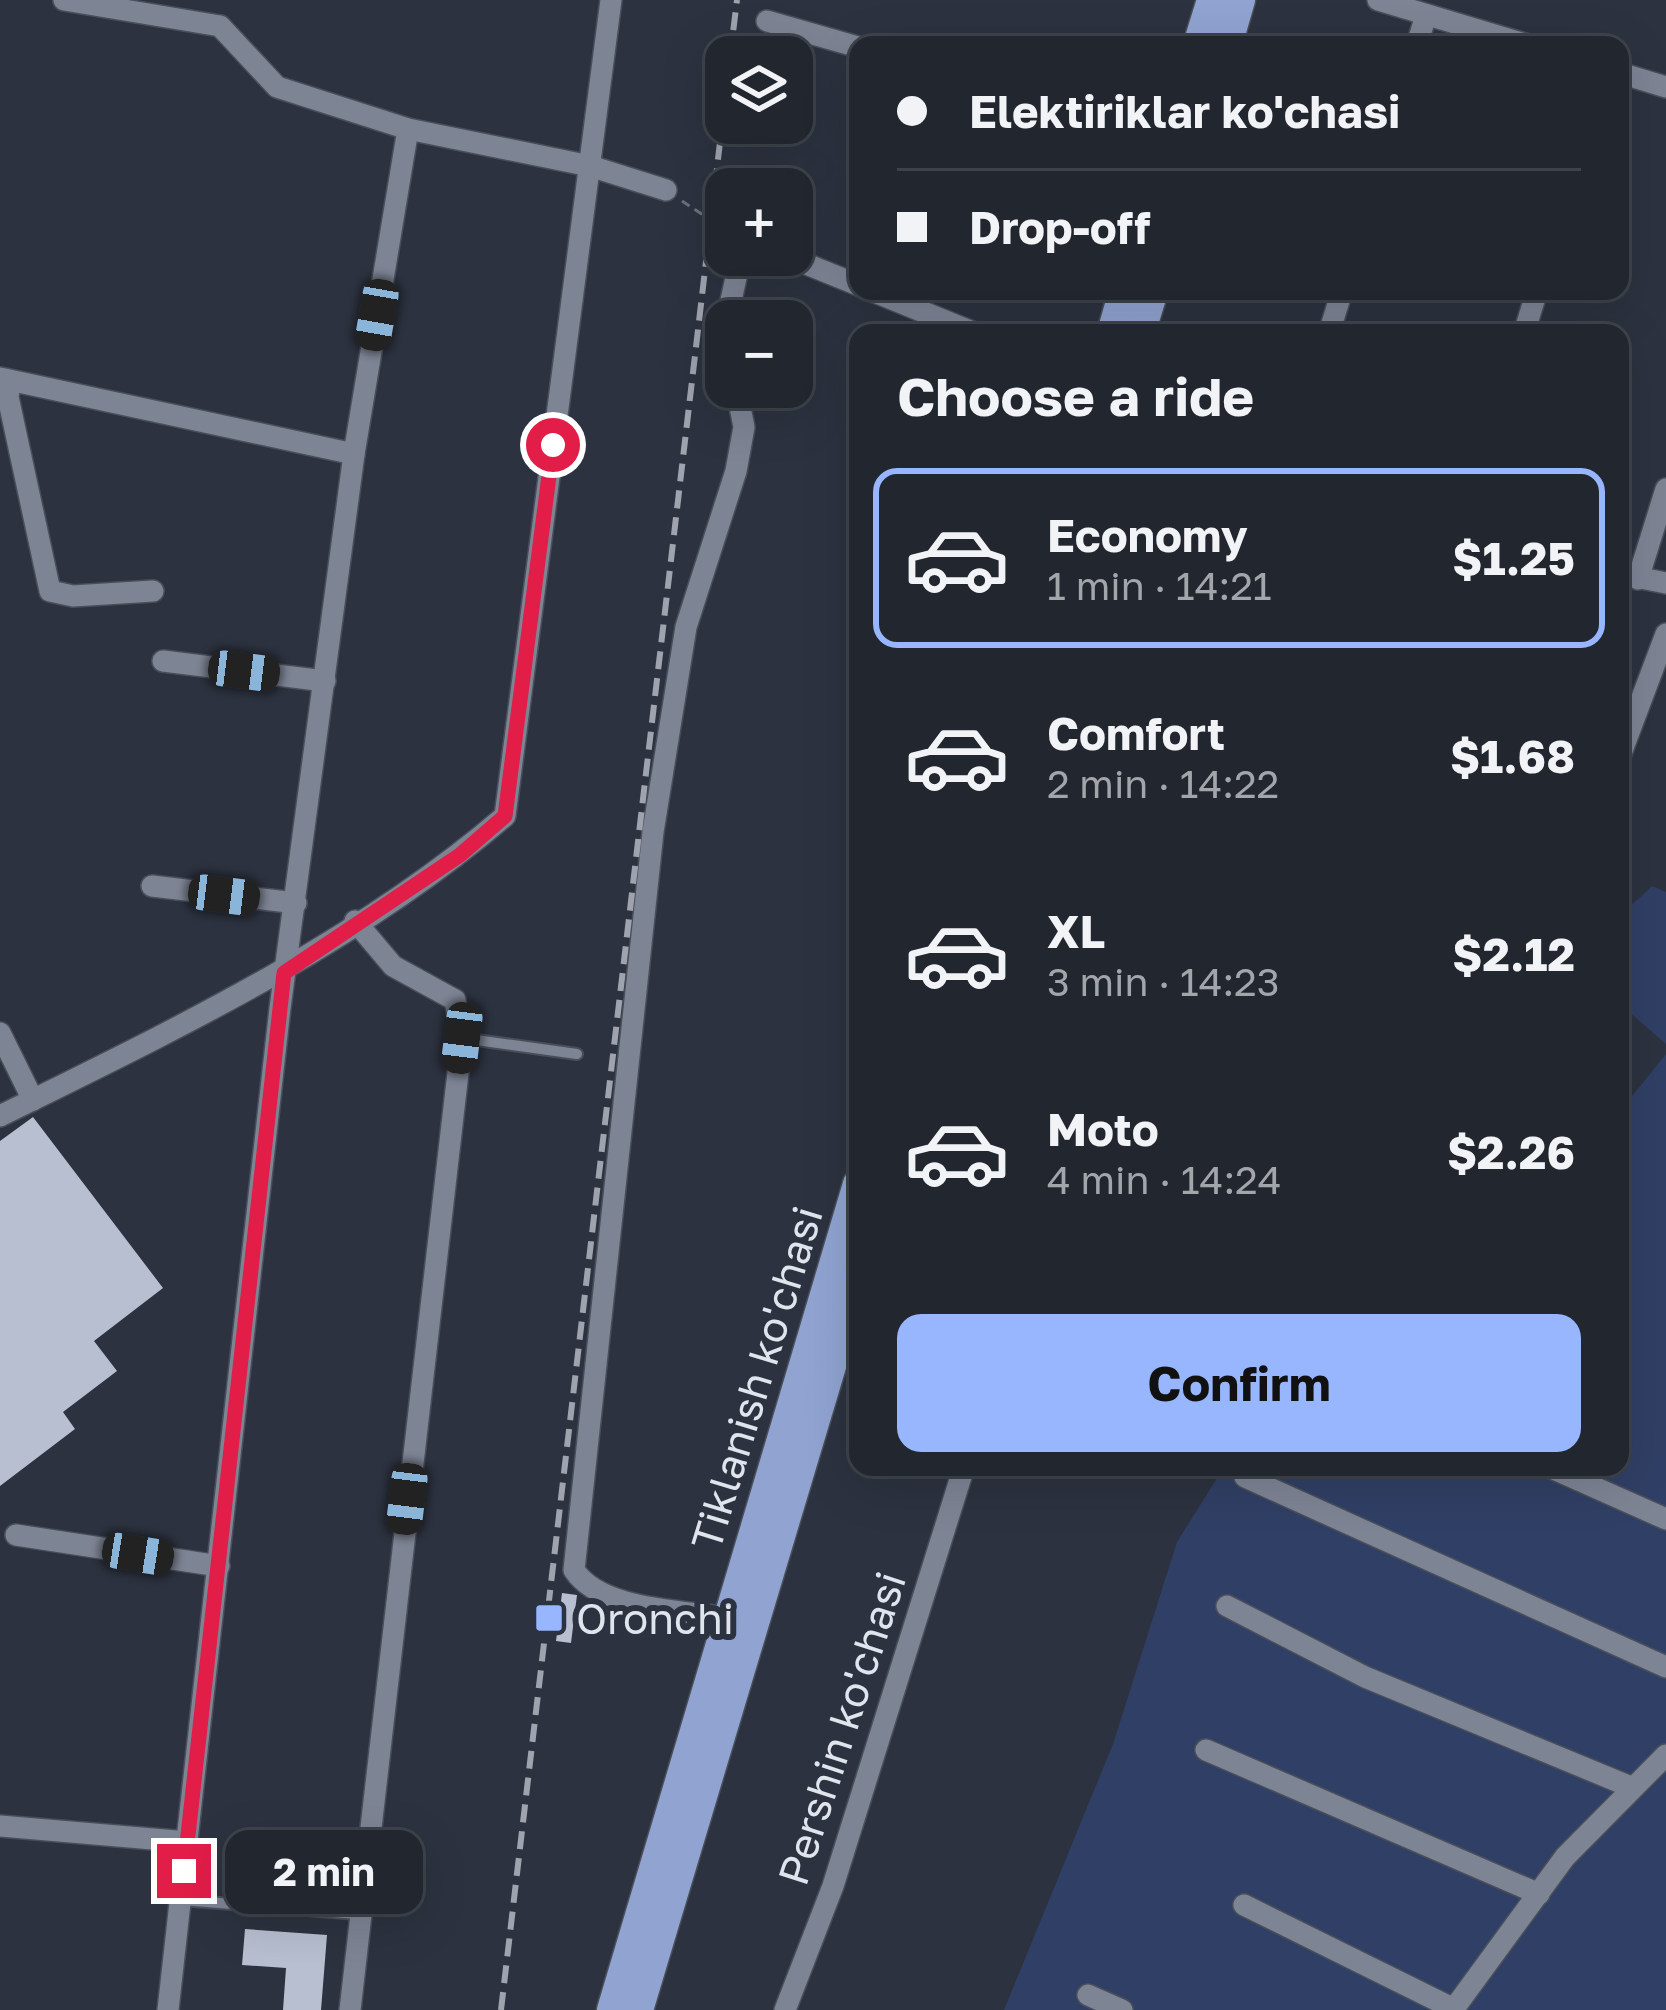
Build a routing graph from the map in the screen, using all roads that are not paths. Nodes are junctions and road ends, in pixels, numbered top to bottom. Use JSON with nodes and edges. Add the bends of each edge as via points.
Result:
{"nodes":[{"id":1,"x":64,"y":0,"type":"edge"},
{"id":2,"x":225,"y":0,"type":"edge"},
{"id":3,"x":611,"y":0,"type":"edge"},
{"id":4,"x":1212,"y":0,"type":"edge"},
{"id":5,"x":1240,"y":0,"type":"edge"},
{"id":6,"x":1378,"y":0,"type":"edge"},
{"id":7,"x":1426,"y":14,"type":"junction"},
{"id":8,"x":766,"y":21,"type":"dead end"},
{"id":9,"x":220,"y":26,"type":"junction"},
{"id":10,"x":1201,"y":36,"type":"edge"},
{"id":11,"x":1230,"y":36,"type":"edge"},
{"id":12,"x":1420,"y":36,"type":"edge"},
{"id":13,"x":1498,"y":36,"type":"edge"},
{"id":14,"x":849,"y":44,"type":"edge"},
{"id":15,"x":1629,"y":76,"type":"edge"},
{"id":16,"x":1666,"y":87,"type":"edge"},
{"id":17,"x":408,"y":129,"type":"junction"},
{"id":18,"x":590,"y":166,"type":"junction"},
{"id":19,"x":666,"y":190,"type":"dead end"},
{"id":20,"x":813,"y":267,"type":"edge"},
{"id":21,"x":849,"y":281,"type":"edge"},
{"id":22,"x":894,"y":300,"type":"edge"},
{"id":23,"x":953,"y":324,"type":"edge"},
{"id":24,"x":5,"y":380,"type":"edge"},
{"id":25,"x":740,"y":408,"type":"edge"},
{"id":26,"x":354,"y":454,"type":"junction"},
{"id":27,"x":1666,"y":489,"type":"edge"},
{"id":28,"x":1629,"y":576,"type":"edge"},
{"id":29,"x":1666,"y":583,"type":"edge"},
{"id":30,"x":153,"y":591,"type":"dead end"},
{"id":31,"x":1666,"y":634,"type":"edge"},
{"id":32,"x":164,"y":662,"type":"dead end"},
{"id":33,"x":325,"y":681,"type":"junction"},
{"id":34,"x":1629,"y":732,"type":"edge"},
{"id":35,"x":152,"y":886,"type":"dead end"},
{"id":36,"x":296,"y":903,"type":"junction"},
{"id":37,"x":355,"y":921,"type":"junction"},
{"id":38,"x":284,"y":973,"type":"junction"},
{"id":39,"x":0,"y":1034,"type":"edge"},
{"id":40,"x":462,"y":1038,"type":"junction"},
{"id":41,"x":577,"y":1054,"type":"dead end"},
{"id":42,"x":33,"y":1100,"type":"junction"},
{"id":43,"x":0,"y":1116,"type":"edge"},
{"id":44,"x":849,"y":1214,"type":"edge"},
{"id":45,"x":849,"y":1306,"type":"edge"},
{"id":46,"x":961,"y":1476,"type":"edge"},
{"id":47,"x":1569,"y":1476,"type":"edge"},
{"id":48,"x":1245,"y":1477,"type":"dead end"},
{"id":49,"x":1666,"y":1519,"type":"edge"},
{"id":50,"x":16,"y":1534,"type":"dead end"},
{"id":51,"x":219,"y":1566,"type":"junction"},
{"id":52,"x":1227,"y":1606,"type":"dead end"},
{"id":53,"x":728,"y":1618,"type":"junction"},
{"id":54,"x":1666,"y":1667,"type":"edge"},
{"id":55,"x":1205,"y":1750,"type":"dead end"},
{"id":56,"x":1666,"y":1755,"type":"edge"},
{"id":57,"x":1631,"y":1787,"type":"junction"},
{"id":58,"x":0,"y":1826,"type":"edge"},
{"id":59,"x":188,"y":1843,"type":"junction"},
{"id":60,"x":1539,"y":1894,"type":"junction"},
{"id":61,"x":182,"y":1900,"type":"junction"},
{"id":62,"x":1244,"y":1905,"type":"dead end"},
{"id":63,"x":357,"y":1914,"type":"junction"},
{"id":64,"x":1088,"y":1995,"type":"dead end"},
{"id":65,"x":1454,"y":2009,"type":"edge"},
{"id":66,"x":168,"y":2010,"type":"edge"},
{"id":67,"x":350,"y":2010,"type":"edge"},
{"id":68,"x":612,"y":2010,"type":"edge"},
{"id":69,"x":638,"y":2010,"type":"edge"},
{"id":70,"x":785,"y":2010,"type":"edge"},
{"id":71,"x":1122,"y":2010,"type":"edge"}],
"edges":[{"from":1,"to":9,"type":"street"},
{"from":2,"to":9,"type":"street"},
{"from":3,"to":18,"type":"street"},
{"from":4,"to":10,"type":"main road"},
{"from":5,"to":11,"type":"main road"},
{"from":6,"to":7,"type":"street"},
{"from":7,"to":12,"type":"street"},
{"from":7,"to":13,"type":"street"},
{"from":8,"to":14,"type":"street"},
{"from":9,"to":17,"type":"street","via":[[277,87]]},
{"from":15,"to":16,"type":"street"},
{"from":17,"to":18,"type":"street"},
{"from":17,"to":26,"type":"street"},
{"from":18,"to":19,"type":"street"},
{"from":18,"to":37,"type":"street","via":[[505,816],[460,855]]},
{"from":20,"to":21,"type":"street"},
{"from":22,"to":23,"type":"street"},
{"from":24,"to":26,"type":"street"},
{"from":24,"to":30,"type":"street","via":[[50,591]]},
{"from":25,"to":53,"type":"street","via":[[736,471],[686,627],[653,832],[574,1570],[605,1596]]},
{"from":26,"to":33,"type":"street"},
{"from":27,"to":28,"type":"street"},
{"from":28,"to":29,"type":"street"},
{"from":31,"to":34,"type":"street"},
{"from":32,"to":33,"type":"street"},
{"from":33,"to":36,"type":"street"},
{"from":35,"to":36,"type":"street"},
{"from":36,"to":38,"type":"street"},
{"from":37,"to":38,"type":"street"},
{"from":37,"to":40,"type":"street","via":[[393,966],[455,1000]]},
{"from":38,"to":42,"type":"street"},
{"from":38,"to":51,"type":"street"},
{"from":39,"to":42,"type":"street"},
{"from":40,"to":41,"type":"lane"},
{"from":40,"to":63,"type":"street"},
{"from":42,"to":43,"type":"street"},
{"from":44,"to":53,"type":"main road","name":"Tiklanish ko'chasi"},
{"from":45,"to":69,"type":"main road"},
{"from":46,"to":70,"type":"street","name":"Pershin ko'chasi","via":[[833,1886]]},
{"from":47,"to":49,"type":"street"},
{"from":48,"to":54,"type":"street"},
{"from":50,"to":51,"type":"street"},
{"from":51,"to":59,"type":"street"},
{"from":52,"to":57,"type":"street","via":[[1365,1677]]},
{"from":53,"to":68,"type":"main road","name":"Tiklanish ko'chasi"},
{"from":55,"to":60,"type":"street"},
{"from":56,"to":57,"type":"street"},
{"from":57,"to":60,"type":"street"},
{"from":58,"to":59,"type":"street"},
{"from":59,"to":61,"type":"street"},
{"from":60,"to":65,"type":"street"},
{"from":61,"to":63,"type":"lane"},
{"from":61,"to":66,"type":"street"},
{"from":62,"to":65,"type":"street"},
{"from":63,"to":67,"type":"street"},
{"from":64,"to":71,"type":"street"}]}
